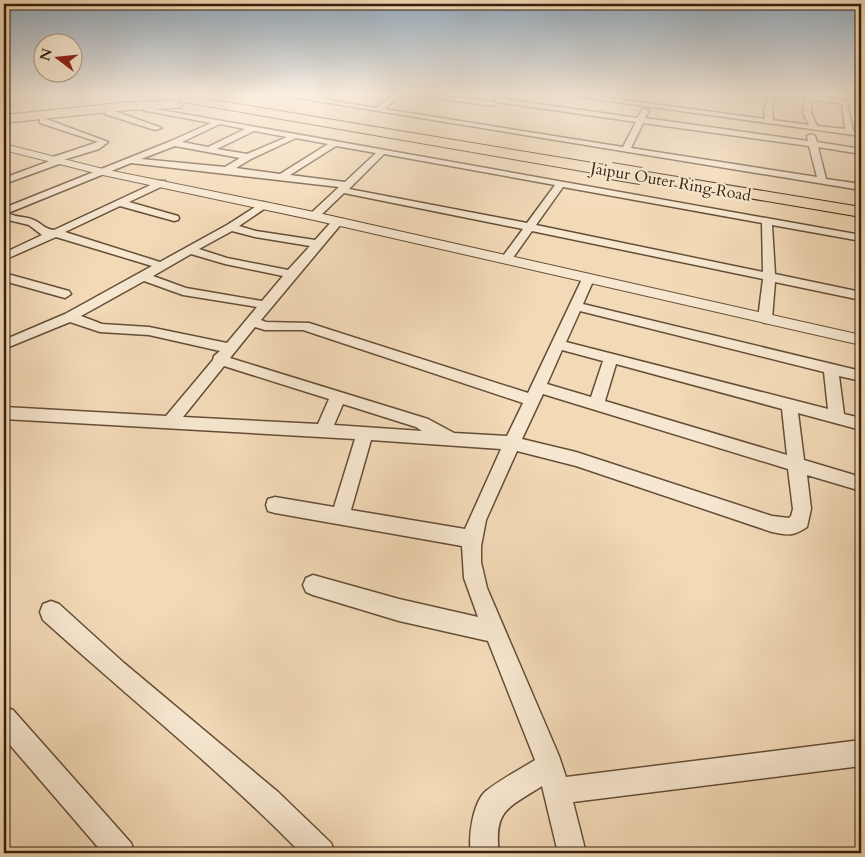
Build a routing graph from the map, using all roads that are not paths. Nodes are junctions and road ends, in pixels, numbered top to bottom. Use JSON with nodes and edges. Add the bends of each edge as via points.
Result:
{"nodes":[{"id":1,"x":81,"y":134,"type":"edge"},
{"id":2,"x":193,"y":134,"type":"edge"},
{"id":3,"x":241,"y":134,"type":"edge"},
{"id":4,"x":284,"y":134,"type":"edge"},
{"id":5,"x":384,"y":134,"type":"edge"},
{"id":6,"x":395,"y":134,"type":"edge"},
{"id":7,"x":434,"y":134,"type":"edge"},
{"id":8,"x":540,"y":134,"type":"edge"},
{"id":9,"x":633,"y":134,"type":"edge"},
{"id":10,"x":740,"y":134,"type":"edge"},
{"id":11,"x":812,"y":134,"type":"edge"},
{"id":12,"x":295,"y":136,"type":"junction"},
{"id":13,"x":425,"y":139,"type":"junction"},
{"id":14,"x":174,"y":143,"type":"junction"},
{"id":15,"x":335,"y":144,"type":"junction"},
{"id":16,"x":813,"y":144,"type":"junction"},
{"id":17,"x":4,"y":146,"type":"edge"},
{"id":18,"x":626,"y":149,"type":"junction"},
{"id":19,"x":208,"y":150,"type":"junction"},
{"id":20,"x":861,"y":151,"type":"edge"},
{"id":21,"x":382,"y":152,"type":"junction"},
{"id":22,"x":248,"y":157,"type":"junction"},
{"id":23,"x":56,"y":160,"type":"junction"},
{"id":24,"x":130,"y":161,"type":"junction"},
{"id":25,"x":613,"y":167,"type":"junction"},
{"id":26,"x":227,"y":170,"type":"junction"},
{"id":27,"x":103,"y":172,"type":"junction"},
{"id":28,"x":643,"y":172,"type":"junction"},
{"id":29,"x":282,"y":177,"type":"junction"},
{"id":30,"x":822,"y":180,"type":"junction"},
{"id":31,"x":4,"y":181,"type":"edge"},
{"id":32,"x":560,"y":183,"type":"junction"},
{"id":33,"x":162,"y":184,"type":"junction"},
{"id":34,"x":861,"y":186,"type":"edge"},
{"id":35,"x":344,"y":188,"type":"junction"},
{"id":36,"x":120,"y":203,"type":"junction"},
{"id":37,"x":861,"y":204,"type":"edge"},
{"id":38,"x":263,"y":205,"type":"junction"},
{"id":39,"x":861,"y":212,"type":"edge"},
{"id":40,"x":4,"y":213,"type":"edge"},
{"id":41,"x":314,"y":216,"type":"junction"},
{"id":42,"x":174,"y":218,"type":"dead end"},
{"id":43,"x":338,"y":221,"type":"junction"},
{"id":44,"x":767,"y":221,"type":"junction"},
{"id":45,"x":232,"y":227,"type":"junction"},
{"id":46,"x":529,"y":227,"type":"junction"},
{"id":47,"x":55,"y":233,"type":"junction"},
{"id":48,"x":861,"y":238,"type":"edge"},
{"id":49,"x":318,"y":244,"type":"junction"},
{"id":50,"x":190,"y":250,"type":"junction"},
{"id":51,"x":4,"y":257,"type":"edge"},
{"id":52,"x":506,"y":260,"type":"junction"},
{"id":53,"x":162,"y":266,"type":"junction"},
{"id":54,"x":291,"y":274,"type":"junction"},
{"id":55,"x":143,"y":276,"type":"junction"},
{"id":56,"x":4,"y":277,"type":"edge"},
{"id":57,"x":769,"y":278,"type":"junction"},
{"id":58,"x":588,"y":279,"type":"junction"},
{"id":59,"x":65,"y":294,"type":"dead end"},
{"id":60,"x":861,"y":296,"type":"edge"},
{"id":61,"x":265,"y":305,"type":"junction"},
{"id":62,"x":575,"y":306,"type":"junction"},
{"id":63,"x":70,"y":317,"type":"junction"},
{"id":64,"x":765,"y":319,"type":"junction"},
{"id":65,"x":252,"y":321,"type":"junction"},
{"id":66,"x":861,"y":340,"type":"edge"},
{"id":67,"x":558,"y":344,"type":"junction"},
{"id":68,"x":4,"y":345,"type":"edge"},
{"id":69,"x":224,"y":354,"type":"junction"},
{"id":70,"x":611,"y":358,"type":"junction"},
{"id":71,"x":831,"y":369,"type":"junction"},
{"id":72,"x":861,"y":376,"type":"edge"},
{"id":73,"x":535,"y":394,"type":"junction"},
{"id":74,"x":338,"y":396,"type":"junction"},
{"id":75,"x":596,"y":404,"type":"junction"},
{"id":76,"x":789,"y":404,"type":"junction"},
{"id":77,"x":4,"y":413,"type":"edge"},
{"id":78,"x":837,"y":417,"type":"junction"},
{"id":79,"x":170,"y":422,"type":"junction"},
{"id":80,"x":861,"y":424,"type":"edge"},
{"id":81,"x":324,"y":430,"type":"junction"},
{"id":82,"x":364,"y":432,"type":"junction"},
{"id":83,"x":451,"y":439,"type":"junction"},
{"id":84,"x":511,"y":443,"type":"junction"},
{"id":85,"x":797,"y":465,"type":"junction"},
{"id":86,"x":861,"y":484,"type":"edge"},
{"id":87,"x":275,"y":505,"type":"dead end"},
{"id":88,"x":340,"y":517,"type":"junction"},
{"id":89,"x":471,"y":539,"type":"junction"},
{"id":90,"x":313,"y":585,"type":"dead end"},
{"id":91,"x":51,"y":612,"type":"dead end"},
{"id":92,"x":495,"y":632,"type":"junction"},
{"id":93,"x":4,"y":720,"type":"edge"},
{"id":94,"x":861,"y":753,"type":"edge"},
{"id":95,"x":550,"y":765,"type":"junction"},
{"id":96,"x":557,"y":791,"type":"junction"},
{"id":97,"x":121,"y":853,"type":"edge"},
{"id":98,"x":321,"y":853,"type":"edge"},
{"id":99,"x":484,"y":853,"type":"edge"},
{"id":100,"x":572,"y":853,"type":"edge"}],
"edges":[{"from":1,"to":23,"type":"street","via":[[104,142]]},
{"from":2,"to":14,"type":"street"},
{"from":3,"to":19,"type":"street"},
{"from":4,"to":12,"type":"street"},
{"from":5,"to":13,"type":"highway"},
{"from":6,"to":13,"type":"highway","name":"Jaipur Outer Ring Road"},
{"from":7,"to":25,"type":"highway","name":"Jaipur Outer Ring Road"},
{"from":8,"to":18,"type":"street"},
{"from":9,"to":18,"type":"street"},
{"from":10,"to":16,"type":"street"},
{"from":11,"to":16,"type":"street"},
{"from":12,"to":15,"type":"street"},
{"from":12,"to":22,"type":"street"},
{"from":13,"to":25,"type":"highway","name":"Jaipur Outer Ring Road"},
{"from":14,"to":19,"type":"street"},
{"from":14,"to":24,"type":"street"},
{"from":15,"to":21,"type":"street"},
{"from":15,"to":29,"type":"street"},
{"from":16,"to":20,"type":"street"},
{"from":16,"to":30,"type":"street"},
{"from":17,"to":23,"type":"street"},
{"from":18,"to":30,"type":"street"},
{"from":19,"to":22,"type":"street"},
{"from":21,"to":32,"type":"street"},
{"from":21,"to":35,"type":"street"},
{"from":22,"to":26,"type":"street"},
{"from":23,"to":27,"type":"street"},
{"from":23,"to":31,"type":"street"},
{"from":24,"to":26,"type":"street"},
{"from":24,"to":27,"type":"street"},
{"from":25,"to":28,"type":"highway","name":"Jaipur Outer Ring Road","bridge":true},
{"from":26,"to":29,"type":"street"},
{"from":27,"to":33,"type":"street"},
{"from":27,"to":40,"type":"street"},
{"from":28,"to":37,"type":"highway","name":"Jaipur Outer Ring Road"},
{"from":28,"to":39,"type":"highway","name":"Jaipur Outer Ring Road"},
{"from":29,"to":35,"type":"street"},
{"from":30,"to":34,"type":"street"},
{"from":32,"to":44,"type":"street"},
{"from":32,"to":46,"type":"street"},
{"from":33,"to":36,"type":"street"},
{"from":33,"to":38,"type":"street"},
{"from":35,"to":41,"type":"street"},
{"from":35,"to":46,"type":"street"},
{"from":36,"to":42,"type":"street"},
{"from":36,"to":47,"type":"street"},
{"from":38,"to":41,"type":"street"},
{"from":38,"to":45,"type":"street"},
{"from":40,"to":47,"type":"street","via":[[11,219],[32,223],[44,232]]},
{"from":41,"to":43,"type":"street"},
{"from":43,"to":49,"type":"street"},
{"from":43,"to":52,"type":"street"},
{"from":44,"to":48,"type":"street"},
{"from":44,"to":57,"type":"street"},
{"from":45,"to":49,"type":"street"},
{"from":45,"to":50,"type":"street"},
{"from":46,"to":52,"type":"street"},
{"from":46,"to":57,"type":"street"},
{"from":47,"to":51,"type":"street"},
{"from":47,"to":53,"type":"street"},
{"from":49,"to":54,"type":"street"},
{"from":50,"to":53,"type":"street"},
{"from":50,"to":54,"type":"street","via":[[232,263]]},
{"from":52,"to":58,"type":"street"},
{"from":53,"to":55,"type":"street"},
{"from":54,"to":61,"type":"street"},
{"from":55,"to":61,"type":"street","via":[[183,291]]},
{"from":55,"to":63,"type":"street"},
{"from":56,"to":59,"type":"street"},
{"from":57,"to":60,"type":"street"},
{"from":57,"to":64,"type":"street"},
{"from":58,"to":62,"type":"street"},
{"from":58,"to":64,"type":"street"},
{"from":61,"to":65,"type":"street"},
{"from":62,"to":67,"type":"street"},
{"from":62,"to":71,"type":"street"},
{"from":63,"to":68,"type":"street"},
{"from":63,"to":69,"type":"street","via":[[100,328],[149,331]]},
{"from":64,"to":66,"type":"street"},
{"from":65,"to":69,"type":"street"},
{"from":65,"to":73,"type":"street","via":[[270,326],[304,326]]},
{"from":67,"to":70,"type":"street"},
{"from":67,"to":73,"type":"street"},
{"from":69,"to":74,"type":"street"},
{"from":69,"to":79,"type":"street"},
{"from":70,"to":75,"type":"street"},
{"from":70,"to":76,"type":"street"},
{"from":71,"to":72,"type":"street"},
{"from":71,"to":78,"type":"street"},
{"from":73,"to":75,"type":"street"},
{"from":73,"to":84,"type":"street"},
{"from":74,"to":81,"type":"street"},
{"from":74,"to":83,"type":"street","via":[[422,422]]},
{"from":75,"to":85,"type":"street"},
{"from":76,"to":78,"type":"street"},
{"from":76,"to":85,"type":"street"},
{"from":77,"to":79,"type":"street"},
{"from":78,"to":80,"type":"street"},
{"from":79,"to":81,"type":"street"},
{"from":81,"to":82,"type":"street"},
{"from":82,"to":83,"type":"street"},
{"from":82,"to":88,"type":"street"},
{"from":83,"to":84,"type":"street"},
{"from":84,"to":85,"type":"street","via":[[576,459],[791,528],[800,520],[802,509]]},
{"from":84,"to":89,"type":"street"},
{"from":85,"to":86,"type":"street"},
{"from":87,"to":88,"type":"street"},
{"from":88,"to":89,"type":"street"},
{"from":89,"to":92,"type":"street","via":[[470,563]]},
{"from":90,"to":92,"type":"street","via":[[391,608]]},
{"from":91,"to":98,"type":"street","via":[[269,802]]},
{"from":92,"to":95,"type":"street"},
{"from":93,"to":97,"type":"street"},
{"from":94,"to":96,"type":"street"},
{"from":95,"to":96,"type":"street"},
{"from":95,"to":99,"type":"street","via":[[494,802],[486,820]]},
{"from":96,"to":100,"type":"street"}]}
